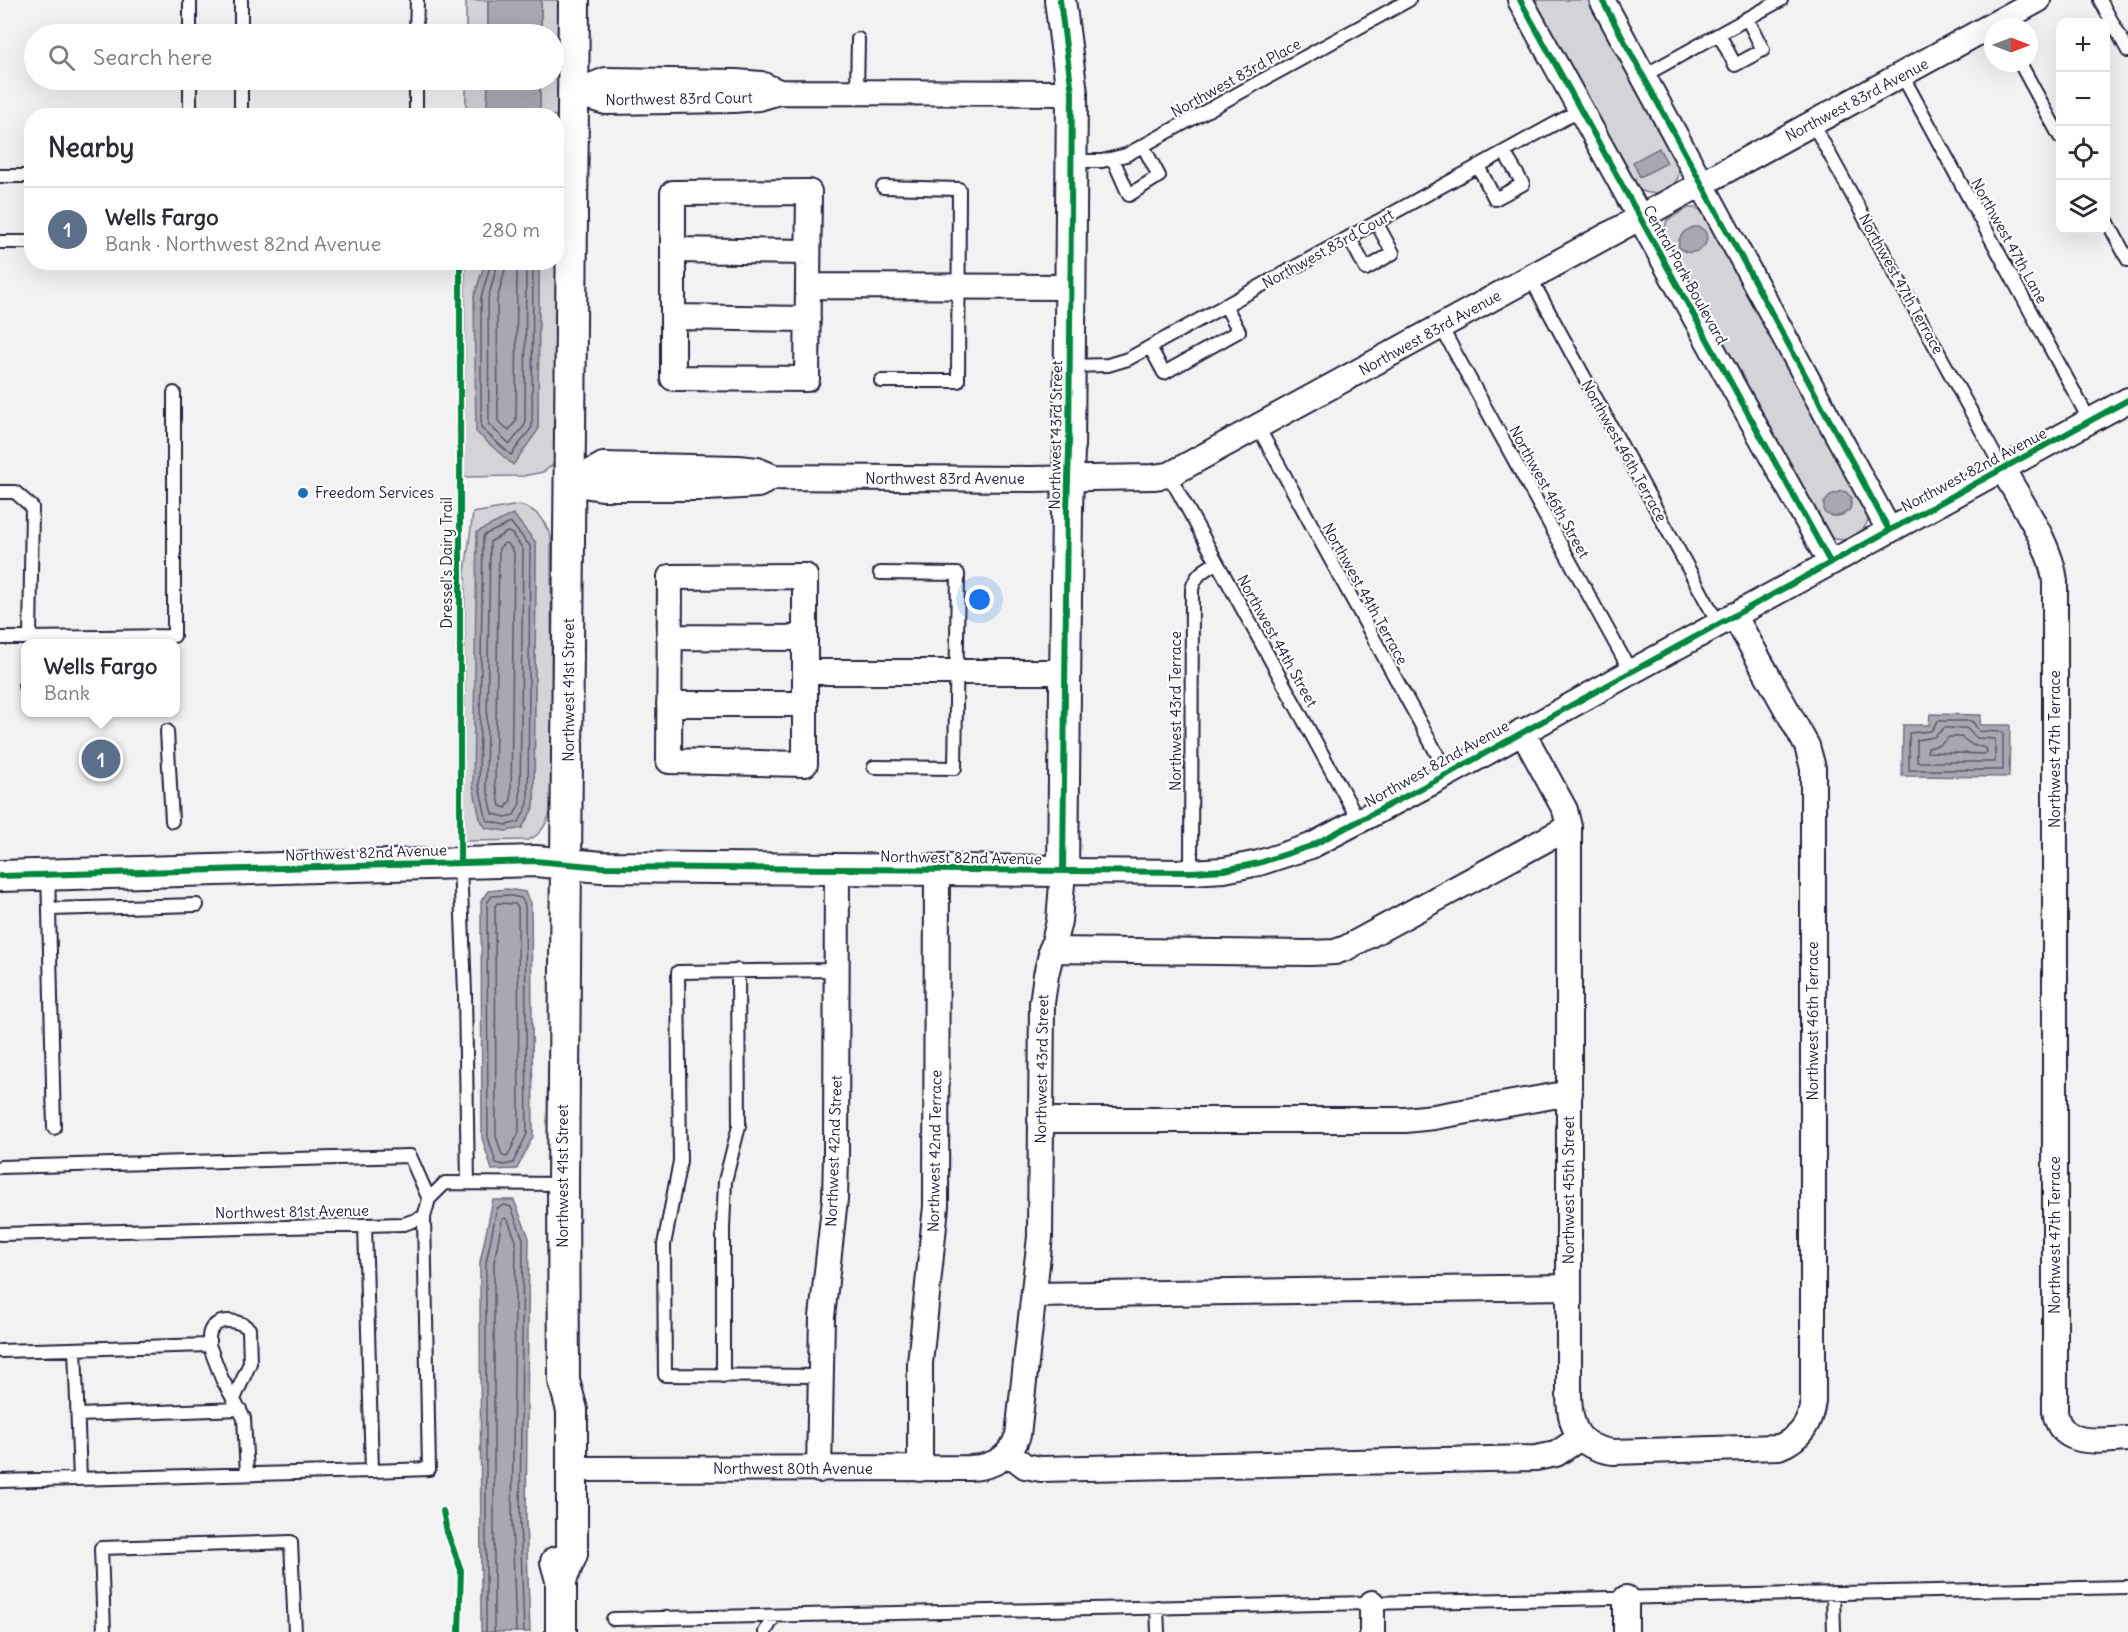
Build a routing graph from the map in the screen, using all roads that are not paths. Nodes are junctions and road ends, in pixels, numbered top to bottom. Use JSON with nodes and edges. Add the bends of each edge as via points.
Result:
{"nodes":[{"id":1,"x":190,"y":0,"type":"edge"},
{"id":2,"x":242,"y":0,"type":"edge"},
{"id":3,"x":417,"y":0,"type":"edge"},
{"id":4,"x":574,"y":0,"type":"edge"},
{"id":5,"x":1060,"y":0,"type":"edge"},
{"id":6,"x":1409,"y":0,"type":"edge"},
{"id":7,"x":1520,"y":0,"type":"edge"},
{"id":8,"x":1602,"y":0,"type":"edge"},
{"id":9,"x":1781,"y":0,"type":"edge"},
{"id":10,"x":2038,"y":0,"type":"edge"},
{"id":11,"x":2100,"y":0,"type":"edge"},
{"id":12,"x":1747,"y":18,"type":"junction"},
{"id":13,"x":2010,"y":18,"type":"edge"},
{"id":14,"x":190,"y":24,"type":"edge"},
{"id":15,"x":241,"y":24,"type":"edge"},
{"id":16,"x":416,"y":24,"type":"edge"},
{"id":17,"x":1984,"y":33,"type":"edge"},
{"id":18,"x":1719,"y":34,"type":"junction"},
{"id":19,"x":858,"y":39,"type":"dead end"},
{"id":20,"x":2128,"y":51,"type":"edge"},
{"id":21,"x":2025,"y":72,"type":"edge"},
{"id":22,"x":1902,"y":75,"type":"junction"},
{"id":23,"x":1643,"y":76,"type":"junction"},
{"id":24,"x":190,"y":90,"type":"edge"},
{"id":25,"x":241,"y":90,"type":"edge"},
{"id":26,"x":416,"y":90,"type":"edge"},
{"id":27,"x":857,"y":92,"type":"junction"},
{"id":28,"x":573,"y":93,"type":"junction"},
{"id":29,"x":1072,"y":93,"type":"junction"},
{"id":30,"x":190,"y":108,"type":"edge"},
{"id":31,"x":241,"y":108,"type":"edge"},
{"id":32,"x":416,"y":108,"type":"edge"},
{"id":33,"x":1580,"y":110,"type":"junction"},
{"id":34,"x":1813,"y":124,"type":"junction"},
{"id":35,"x":2056,"y":128,"type":"edge"},
{"id":36,"x":1143,"y":146,"type":"junction"},
{"id":37,"x":1504,"y":152,"type":"junction"},
{"id":38,"x":1113,"y":159,"type":"junction"},
{"id":39,"x":1072,"y":161,"type":"junction"},
{"id":40,"x":1478,"y":166,"type":"junction"},
{"id":41,"x":0,"y":176,"type":"edge"},
{"id":42,"x":24,"y":176,"type":"edge"},
{"id":43,"x":1702,"y":184,"type":"junction"},
{"id":44,"x":883,"y":187,"type":"dead end"},
{"id":45,"x":1640,"y":218,"type":"junction"},
{"id":46,"x":1376,"y":222,"type":"junction"},
{"id":47,"x":2110,"y":226,"type":"edge"},
{"id":48,"x":1348,"y":237,"type":"junction"},
{"id":49,"x":0,"y":242,"type":"edge"},
{"id":50,"x":24,"y":242,"type":"edge"},
{"id":51,"x":673,"y":250,"type":"junction"},
{"id":52,"x":808,"y":252,"type":"junction"},
{"id":53,"x":2128,"y":260,"type":"edge"},
{"id":54,"x":1530,"y":277,"type":"junction"},
{"id":55,"x":808,"y":286,"type":"junction"},
{"id":56,"x":959,"y":286,"type":"junction"},
{"id":57,"x":1071,"y":287,"type":"junction"},
{"id":58,"x":1225,"y":305,"type":"junction"},
{"id":59,"x":673,"y":317,"type":"junction"},
{"id":60,"x":808,"y":319,"type":"junction"},
{"id":61,"x":1441,"y":327,"type":"junction"},
{"id":62,"x":1150,"y":347,"type":"junction"},
{"id":63,"x":1070,"y":366,"type":"junction"},
{"id":64,"x":881,"y":381,"type":"dead end"},
{"id":65,"x":174,"y":393,"type":"dead end"},
{"id":66,"x":2128,"y":400,"type":"edge"},
{"id":67,"x":2090,"y":421,"type":"junction"},
{"id":68,"x":1257,"y":428,"type":"junction"},
{"id":69,"x":2002,"y":468,"type":"junction"},
{"id":70,"x":1169,"y":475,"type":"junction"},
{"id":71,"x":1068,"y":479,"type":"junction"},
{"id":72,"x":570,"y":483,"type":"junction"},
{"id":73,"x":0,"y":492,"type":"edge"},
{"id":74,"x":1889,"y":530,"type":"junction"},
{"id":75,"x":1830,"y":562,"type":"junction"},
{"id":76,"x":1216,"y":563,"type":"junction"},
{"id":77,"x":880,"y":573,"type":"dead end"},
{"id":78,"x":1726,"y":619,"type":"junction"},
{"id":79,"x":669,"y":637,"type":"junction"},
{"id":80,"x":0,"y":638,"type":"edge"},
{"id":81,"x":30,"y":638,"type":"junction"},
{"id":82,"x":805,"y":638,"type":"junction"},
{"id":83,"x":805,"y":672,"type":"junction"},
{"id":84,"x":957,"y":672,"type":"junction"},
{"id":85,"x":1066,"y":672,"type":"junction"},
{"id":86,"x":1631,"y":672,"type":"junction"},
{"id":87,"x":669,"y":704,"type":"junction"},
{"id":88,"x":805,"y":704,"type":"junction"},
{"id":89,"x":167,"y":731,"type":"dead end"},
{"id":90,"x":1522,"y":731,"type":"junction"},
{"id":91,"x":874,"y":767,"type":"dead end"},
{"id":92,"x":1448,"y":774,"type":"junction"},
{"id":93,"x":172,"y":821,"type":"dead end"},
{"id":94,"x":1359,"y":821,"type":"junction"},
{"id":95,"x":1569,"y":827,"type":"junction"},
{"id":96,"x":460,"y":862,"type":"junction"},
{"id":97,"x":567,"y":864,"type":"junction"},
{"id":98,"x":837,"y":868,"type":"junction"},
{"id":99,"x":937,"y":869,"type":"junction"},
{"id":100,"x":1063,"y":871,"type":"junction"},
{"id":101,"x":1191,"y":872,"type":"junction"},
{"id":102,"x":48,"y":875,"type":"junction"},
{"id":103,"x":0,"y":876,"type":"edge"},
{"id":104,"x":197,"y":905,"type":"dead end"},
{"id":105,"x":49,"y":909,"type":"junction"},
{"id":106,"x":1051,"y":950,"type":"junction"},
{"id":107,"x":738,"y":970,"type":"junction"},
{"id":108,"x":837,"y":970,"type":"junction"},
{"id":109,"x":1570,"y":1093,"type":"junction"},
{"id":110,"x":1040,"y":1120,"type":"junction"},
{"id":111,"x":54,"y":1128,"type":"dead end"},
{"id":112,"x":0,"y":1167,"type":"edge"},
{"id":113,"x":468,"y":1183,"type":"junction"},
{"id":114,"x":563,"y":1184,"type":"junction"},
{"id":115,"x":429,"y":1199,"type":"junction"},
{"id":116,"x":424,"y":1217,"type":"junction"},
{"id":117,"x":365,"y":1225,"type":"junction"},
{"id":118,"x":0,"y":1234,"type":"edge"},
{"id":119,"x":1569,"y":1287,"type":"junction"},
{"id":120,"x":1034,"y":1295,"type":"junction"},
{"id":121,"x":209,"y":1345,"type":"junction"},
{"id":122,"x":75,"y":1349,"type":"junction"},
{"id":123,"x":0,"y":1351,"type":"edge"},
{"id":124,"x":723,"y":1376,"type":"junction"},
{"id":125,"x":820,"y":1376,"type":"junction"},
{"id":126,"x":564,"y":1381,"type":"junction"},
{"id":127,"x":237,"y":1404,"type":"junction"},
{"id":128,"x":78,"y":1415,"type":"junction"},
{"id":129,"x":1580,"y":1438,"type":"junction"},
{"id":130,"x":2128,"y":1439,"type":"edge"},
{"id":131,"x":1008,"y":1453,"type":"junction"},
{"id":132,"x":573,"y":1469,"type":"junction"},
{"id":133,"x":920,"y":1469,"type":"junction"},
{"id":134,"x":819,"y":1470,"type":"junction"},
{"id":135,"x":372,"y":1471,"type":"junction"},
{"id":136,"x":247,"y":1474,"type":"junction"},
{"id":137,"x":80,"y":1479,"type":"junction"},
{"id":138,"x":0,"y":1481,"type":"edge"},
{"id":139,"x":561,"y":1580,"type":"junction"},
{"id":140,"x":2128,"y":1587,"type":"edge"},
{"id":141,"x":1833,"y":1593,"type":"junction"},
{"id":142,"x":1626,"y":1598,"type":"junction"},
{"id":143,"x":1371,"y":1603,"type":"junction"},
{"id":144,"x":1157,"y":1607,"type":"junction"},
{"id":145,"x":774,"y":1616,"type":"junction"},
{"id":146,"x":613,"y":1619,"type":"dead end"},
{"id":147,"x":104,"y":1632,"type":"edge"},
{"id":148,"x":295,"y":1632,"type":"edge"},
{"id":149,"x":561,"y":1632,"type":"edge"},
{"id":150,"x":765,"y":1632,"type":"edge"},
{"id":151,"x":1158,"y":1632,"type":"edge"},
{"id":152,"x":1372,"y":1632,"type":"edge"},
{"id":153,"x":1626,"y":1632,"type":"edge"},
{"id":154,"x":1834,"y":1632,"type":"edge"}],
"edges":[{"from":1,"to":14,"type":"lane"},
{"from":2,"to":15,"type":"lane"},
{"from":3,"to":16,"type":"lane"},
{"from":4,"to":28,"type":"street","name":"Northwest 41st Street"},
{"from":5,"to":29,"type":"street","name":"Northwest 43rd Street"},
{"from":6,"to":36,"type":"lane","name":"Northwest 83rd Place"},
{"from":7,"to":33,"type":"street","name":"Central Park Boulevard"},
{"from":8,"to":23,"type":"street"},
{"from":9,"to":12,"type":"lane"},
{"from":10,"to":13,"type":"street","name":"Northwest 83rd Avenue"},
{"from":11,"to":20,"type":"lane"},
{"from":12,"to":18,"type":"lane"},
{"from":12,"to":18,"type":"lane","via":[[1763,50],[1735,65]]},
{"from":17,"to":22,"type":"street","name":"Northwest 83rd Avenue"},
{"from":18,"to":23,"type":"lane"},
{"from":19,"to":27,"type":"lane"},
{"from":21,"to":35,"type":"lane"},
{"from":22,"to":34,"type":"street","name":"Northwest 83rd Avenue"},
{"from":22,"to":67,"type":"lane","name":"Northwest 47th Lane"},
{"from":23,"to":43,"type":"street"},
{"from":24,"to":30,"type":"lane"},
{"from":25,"to":31,"type":"lane"},
{"from":26,"to":32,"type":"lane"},
{"from":27,"to":28,"type":"street","name":"Northwest 83rd Court","via":[[779,92],[761,84],[736,82],[606,80]]},
{"from":27,"to":29,"type":"street","name":"Northwest 83rd Court"},
{"from":28,"to":72,"type":"street","name":"Northwest 41st Street"},
{"from":29,"to":39,"type":"street","name":"Northwest 43rd Street"},
{"from":33,"to":37,"type":"lane","name":"Northwest 83rd Court"},
{"from":33,"to":45,"type":"street","name":"Central Park Boulevard"},
{"from":34,"to":43,"type":"street","name":"Northwest 83rd Avenue"},
{"from":34,"to":69,"type":"lane","name":"Northwest 47th Terrace"},
{"from":36,"to":38,"type":"lane","name":"Northwest 83rd Place"},
{"from":36,"to":38,"type":"lane","via":[[1160,176],[1129,195]]},
{"from":37,"to":40,"type":"lane","name":"Northwest 83rd Court"},
{"from":37,"to":40,"type":"lane","via":[[1523,184],[1495,199]]},
{"from":38,"to":39,"type":"lane","name":"Northwest 83rd Place"},
{"from":39,"to":57,"type":"street","name":"Northwest 43rd Street"},
{"from":40,"to":46,"type":"lane","name":"Northwest 83rd Court"},
{"from":41,"to":42,"type":"lane"},
{"from":43,"to":45,"type":"street","name":"Northwest 83rd Avenue"},
{"from":43,"to":74,"type":"street"},
{"from":44,"to":56,"type":"lane","via":[[959,189]]},
{"from":45,"to":54,"type":"street","name":"Northwest 83rd Avenue"},
{"from":45,"to":75,"type":"street","name":"Central Park Boulevard"},
{"from":46,"to":48,"type":"lane","name":"Northwest 83rd Court"},
{"from":46,"to":48,"type":"lane","via":[[1393,253],[1366,269]]},
{"from":47,"to":53,"type":"lane"},
{"from":48,"to":58,"type":"lane","name":"Northwest 83rd Court"},
{"from":49,"to":50,"type":"lane"},
{"from":51,"to":52,"type":"street"},
{"from":51,"to":52,"type":"street","via":[[673,193],[809,192]]},
{"from":51,"to":59,"type":"street"},
{"from":52,"to":55,"type":"street"},
{"from":54,"to":61,"type":"street","name":"Northwest 83rd Avenue"},
{"from":54,"to":78,"type":"lane","name":"Northwest 46th Terrace"},
{"from":55,"to":56,"type":"street"},
{"from":55,"to":60,"type":"street"},
{"from":56,"to":57,"type":"street"},
{"from":56,"to":64,"type":"lane","via":[[958,381]]},
{"from":57,"to":63,"type":"street","name":"Northwest 43rd Street"},
{"from":58,"to":62,"type":"lane","name":"Northwest 83rd Court"},
{"from":58,"to":62,"type":"lane","via":[[1239,332],[1164,373]]},
{"from":59,"to":60,"type":"street"},
{"from":59,"to":60,"type":"street","via":[[673,378],[807,379]]},
{"from":61,"to":68,"type":"street","name":"Northwest 83rd Avenue"},
{"from":61,"to":86,"type":"lane","name":"Northwest 46th Street"},
{"from":62,"to":63,"type":"lane","name":"Northwest 83rd Court","via":[[1115,364]]},
{"from":63,"to":71,"type":"street","name":"Northwest 43rd Street"},
{"from":65,"to":81,"type":"lane","via":[[174,636]]},
{"from":66,"to":67,"type":"street","name":"Northwest 82nd Avenue"},
{"from":67,"to":69,"type":"street","name":"Northwest 82nd Avenue"},
{"from":68,"to":70,"type":"street","name":"Northwest 83rd Avenue"},
{"from":68,"to":92,"type":"lane","name":"Northwest 44th Terrace"},
{"from":69,"to":74,"type":"street","name":"Northwest 82nd Avenue"},
{"from":69,"to":130,"type":"street","name":"Northwest 47th Terrace","via":[[2048,553],[2055,582],[2055,1405],[2058,1423],[2066,1433],[2081,1440]]},
{"from":70,"to":71,"type":"street","name":"Northwest 83rd Avenue"},
{"from":70,"to":76,"type":"lane","name":"Northwest 44th Street"},
{"from":71,"to":72,"type":"street","name":"Northwest 83rd Avenue","via":[[774,477],[738,468],[603,465]]},
{"from":71,"to":85,"type":"street","name":"Northwest 43rd Street"},
{"from":72,"to":97,"type":"street","name":"Northwest 41st Street"},
{"from":73,"to":81,"type":"lane","via":[[15,492],[32,507]]},
{"from":74,"to":75,"type":"street","name":"Northwest 82nd Avenue"},
{"from":75,"to":78,"type":"street","name":"Northwest 82nd Avenue"},
{"from":76,"to":94,"type":"lane","name":"Northwest 44th Street"},
{"from":76,"to":101,"type":"lane","name":"Northwest 43rd Terrace","via":[[1201,572],[1192,589]]},
{"from":77,"to":84,"type":"lane","via":[[958,574]]},
{"from":78,"to":86,"type":"street","name":"Northwest 82nd Avenue"},
{"from":78,"to":129,"type":"street","name":"Northwest 46th Terrace","via":[[1807,746],[1813,768],[1813,1401],[1804,1430],[1779,1447],[1613,1452],[1597,1449]]},
{"from":79,"to":82,"type":"street"},
{"from":79,"to":82,"type":"street","via":[[670,577],[805,576]]},
{"from":79,"to":87,"type":"street"},
{"from":80,"to":81,"type":"lane"},
{"from":82,"to":83,"type":"street"},
{"from":83,"to":84,"type":"street"},
{"from":83,"to":88,"type":"street"},
{"from":84,"to":85,"type":"street"},
{"from":84,"to":91,"type":"lane","via":[[956,768]]},
{"from":85,"to":100,"type":"street","name":"Northwest 43rd Street"},
{"from":86,"to":90,"type":"street","name":"Northwest 82nd Avenue"},
{"from":87,"to":88,"type":"street"},
{"from":87,"to":88,"type":"street","via":[[669,761],[805,764]]},
{"from":89,"to":93,"type":"lane"},
{"from":90,"to":92,"type":"street","name":"Northwest 82nd Avenue"},
{"from":90,"to":95,"type":"street","name":"Northwest 45th Street","via":[[1565,810]]},
{"from":92,"to":94,"type":"street","name":"Northwest 82nd Avenue"},
{"from":94,"to":101,"type":"street","name":"Northwest 82nd Avenue","via":[[1277,859]]},
{"from":95,"to":106,"type":"street","via":[[1335,952]]},
{"from":95,"to":109,"type":"street","name":"Northwest 45th Street"},
{"from":96,"to":97,"type":"street","name":"Northwest 82nd Avenue"},
{"from":96,"to":102,"type":"street","name":"Northwest 82nd Avenue"},
{"from":96,"to":113,"type":"lane"},
{"from":97,"to":98,"type":"street","name":"Northwest 82nd Avenue"},
{"from":97,"to":114,"type":"street","name":"Northwest 41st Street"},
{"from":98,"to":99,"type":"street","name":"Northwest 82nd Avenue"},
{"from":98,"to":108,"type":"street","name":"Northwest 42nd Street"},
{"from":99,"to":100,"type":"street","name":"Northwest 82nd Avenue"},
{"from":99,"to":133,"type":"street","name":"Northwest 42nd Terrace","via":[[936,1206],[921,1353]]},
{"from":100,"to":101,"type":"street","name":"Northwest 82nd Avenue"},
{"from":100,"to":106,"type":"street","name":"Northwest 43rd Street","via":[[1060,911]]},
{"from":102,"to":103,"type":"street","name":"Northwest 82nd Avenue"},
{"from":102,"to":105,"type":"lane"},
{"from":104,"to":105,"type":"lane"},
{"from":105,"to":111,"type":"lane"},
{"from":106,"to":110,"type":"street","name":"Northwest 43rd Street","via":[[1041,1012]]},
{"from":107,"to":108,"type":"lane"},
{"from":107,"to":124,"type":"lane","via":[[739,1126],[725,1180]]},
{"from":107,"to":124,"type":"lane","via":[[678,972],[680,1161],[664,1245],[665,1375]]},
{"from":108,"to":125,"type":"street","name":"Northwest 42nd Street","via":[[836,1177]]},
{"from":109,"to":110,"type":"street","via":[[1405,1120]]},
{"from":109,"to":119,"type":"street","name":"Northwest 45th Street"},
{"from":110,"to":120,"type":"street","name":"Northwest 43rd Street","via":[[1040,1237]]},
{"from":112,"to":115,"type":"lane","via":[[410,1156]]},
{"from":113,"to":114,"type":"lane"},
{"from":113,"to":115,"type":"lane","via":[[445,1183]]},
{"from":114,"to":126,"type":"street","name":"Northwest 41st Street"},
{"from":115,"to":116,"type":"lane"},
{"from":116,"to":117,"type":"lane","name":"Northwest 81st Avenue","via":[[404,1224]]},
{"from":116,"to":135,"type":"lane","via":[[429,1469]]},
{"from":117,"to":118,"type":"lane","name":"Northwest 81st Avenue"},
{"from":117,"to":135,"type":"lane"},
{"from":119,"to":120,"type":"street"},
{"from":119,"to":129,"type":"street","name":"Northwest 45th Street","via":[[1569,1408]]},
{"from":120,"to":131,"type":"street","name":"Northwest 43rd Street","via":[[1020,1424],[1016,1442]]},
{"from":121,"to":122,"type":"lane"},
{"from":121,"to":127,"type":"lane"},
{"from":121,"to":127,"type":"lane","via":[[213,1326],[223,1321],[244,1324],[249,1329],[250,1363]]},
{"from":122,"to":123,"type":"lane"},
{"from":122,"to":128,"type":"lane"},
{"from":124,"to":125,"type":"lane"},
{"from":125,"to":134,"type":"street","name":"Northwest 42nd Street"},
{"from":126,"to":132,"type":"street","name":"Northwest 41st Street","via":[[573,1410]]},
{"from":126,"to":139,"type":"street","name":"Northwest 41st Street","via":[[555,1411],[554,1555]]},
{"from":127,"to":128,"type":"lane"},
{"from":127,"to":136,"type":"lane","via":[[244,1418]]},
{"from":128,"to":137,"type":"lane"},
{"from":129,"to":131,"type":"street","via":[[1556,1454],[1536,1458],[1299,1465],[1041,1469],[1025,1466]]},
{"from":131,"to":133,"type":"street","name":"Northwest 80th Avenue","via":[[987,1467]]},
{"from":132,"to":134,"type":"street","name":"Northwest 80th Avenue"},
{"from":132,"to":139,"type":"street","name":"Northwest 41st Street","via":[[572,1554]]},
{"from":133,"to":134,"type":"street","name":"Northwest 80th Avenue"},
{"from":135,"to":136,"type":"lane"},
{"from":136,"to":137,"type":"lane"},
{"from":137,"to":138,"type":"lane"},
{"from":139,"to":149,"type":"street","name":"Northwest 41st Street"},
{"from":140,"to":141,"type":"lane"},
{"from":141,"to":142,"type":"lane"},
{"from":141,"to":154,"type":"lane"},
{"from":142,"to":143,"type":"lane"},
{"from":142,"to":153,"type":"street"},
{"from":143,"to":144,"type":"lane"},
{"from":143,"to":152,"type":"street"},
{"from":144,"to":145,"type":"lane"},
{"from":144,"to":151,"type":"lane"},
{"from":145,"to":146,"type":"lane"},
{"from":145,"to":150,"type":"lane"},
{"from":147,"to":148,"type":"lane","via":[[101,1548],[291,1542]]}]}
